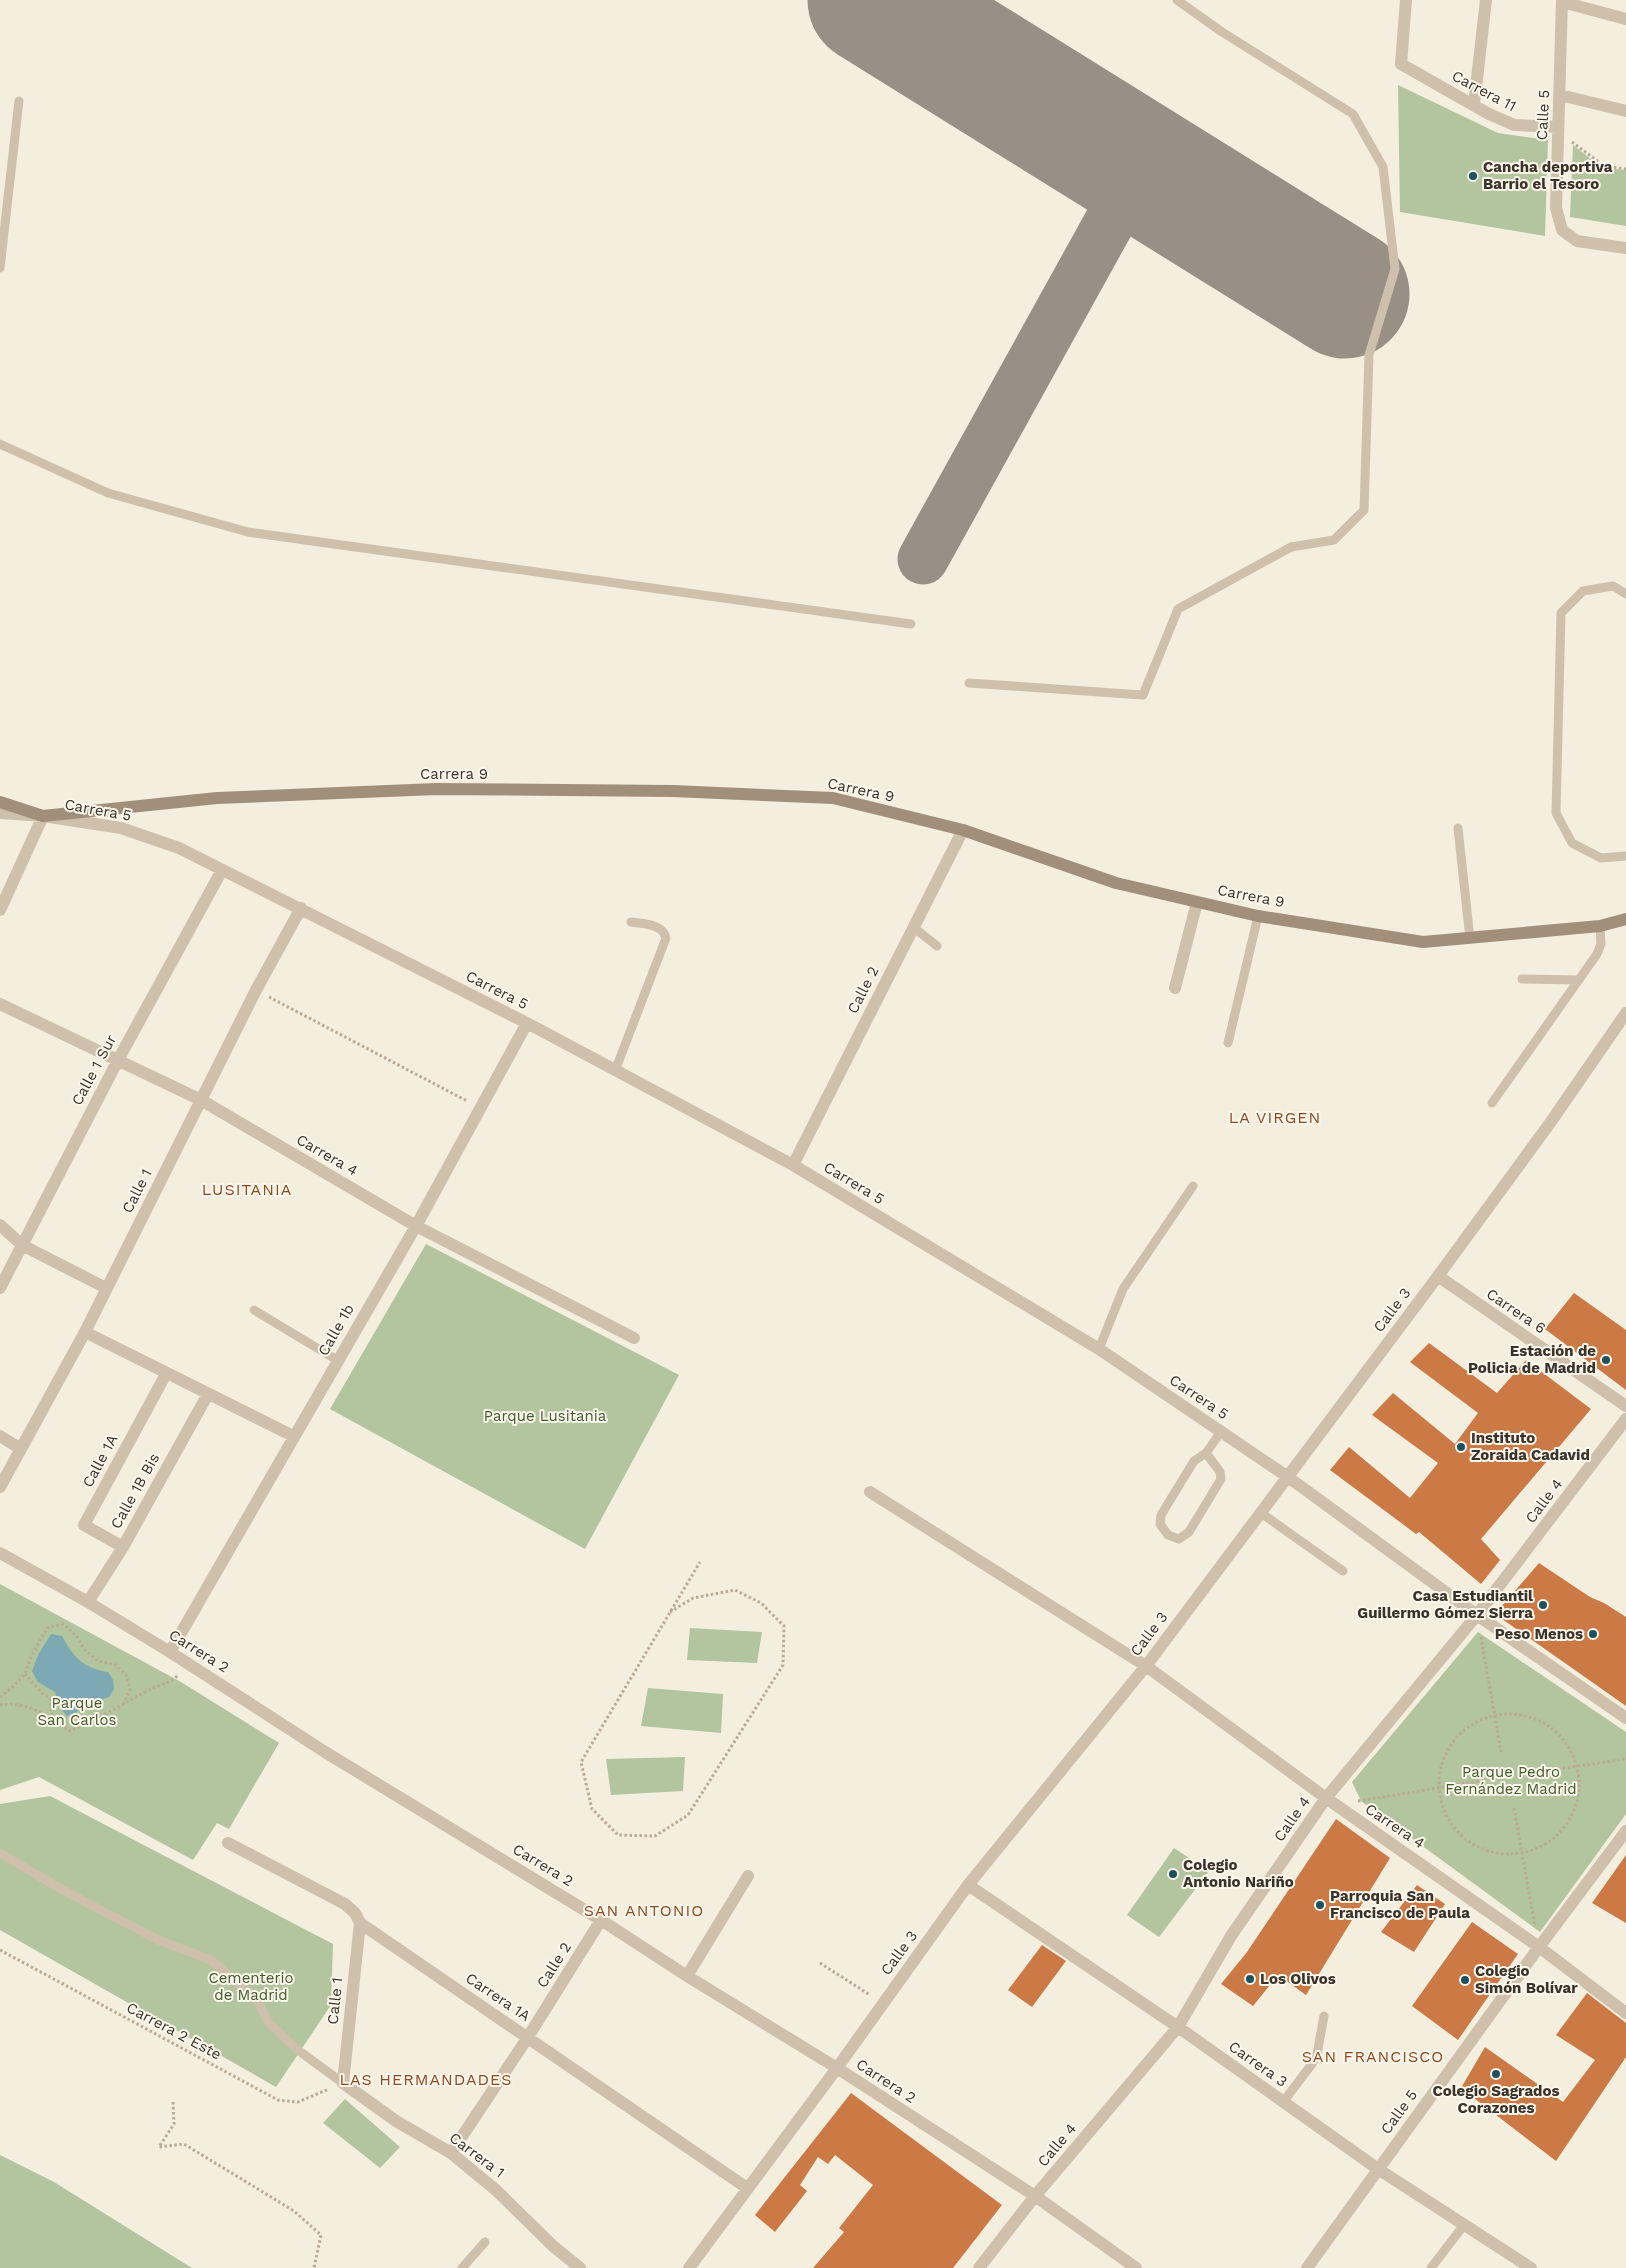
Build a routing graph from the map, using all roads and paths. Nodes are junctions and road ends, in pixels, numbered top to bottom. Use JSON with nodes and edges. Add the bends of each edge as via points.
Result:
{"nodes":[{"id":1,"x":1177,"y":0,"type":"edge"},
{"id":2,"x":1406,"y":0,"type":"edge"},
{"id":3,"x":1486,"y":0,"type":"edge"},
{"id":4,"x":1562,"y":1,"type":"edge"},
{"id":5,"x":1626,"y":19,"type":"edge"},
{"id":6,"x":1560,"y":96,"type":"junction"},
{"id":7,"x":19,"y":101,"type":"dead end"},
{"id":8,"x":1474,"y":105,"type":"junction"},
{"id":9,"x":1626,"y":111,"type":"edge"},
{"id":10,"x":1558,"y":128,"type":"junction"},
{"id":11,"x":1572,"y":142,"type":"dead end"},
{"id":12,"x":1626,"y":169,"type":"edge"},
{"id":13,"x":1626,"y":248,"type":"edge"},
{"id":14,"x":0,"y":268,"type":"edge"},
{"id":15,"x":0,"y":444,"type":"edge"},
{"id":16,"x":1626,"y":594,"type":"edge"},
{"id":17,"x":911,"y":624,"type":"dead end"},
{"id":18,"x":969,"y":683,"type":"dead end"},
{"id":19,"x":0,"y":802,"type":"edge"},
{"id":20,"x":0,"y":813,"type":"edge"},
{"id":21,"x":42,"y":816,"type":"junction"},
{"id":22,"x":1458,"y":828,"type":"dead end"},
{"id":23,"x":963,"y":830,"type":"junction"},
{"id":24,"x":1626,"y":856,"type":"edge"},
{"id":25,"x":222,"y":870,"type":"junction"},
{"id":26,"x":1197,"y":902,"type":"junction"},
{"id":27,"x":301,"y":908,"type":"junction"},
{"id":28,"x":0,"y":910,"type":"edge"},
{"id":29,"x":1258,"y":916,"type":"junction"},
{"id":30,"x":1626,"y":919,"type":"edge"},
{"id":31,"x":631,"y":922,"type":"dead end"},
{"id":32,"x":1600,"y":926,"type":"junction"},
{"id":33,"x":913,"y":927,"type":"junction"},
{"id":34,"x":1470,"y":939,"type":"junction"},
{"id":35,"x":937,"y":946,"type":"dead end"},
{"id":36,"x":1522,"y":979,"type":"dead end"},
{"id":37,"x":1579,"y":980,"type":"junction"},
{"id":38,"x":1175,"y":988,"type":"dead end"},
{"id":39,"x":256,"y":990,"type":"junction"},
{"id":40,"x":0,"y":1004,"type":"edge"},
{"id":41,"x":1626,"y":1013,"type":"edge"},
{"id":42,"x":527,"y":1024,"type":"junction"},
{"id":43,"x":1228,"y":1042,"type":"dead end"},
{"id":44,"x":118,"y":1060,"type":"junction"},
{"id":45,"x":615,"y":1071,"type":"junction"},
{"id":46,"x":201,"y":1100,"type":"junction"},
{"id":47,"x":1492,"y":1103,"type":"dead end"},
{"id":48,"x":479,"y":1108,"type":"junction"},
{"id":49,"x":793,"y":1165,"type":"junction"},
{"id":50,"x":1193,"y":1186,"type":"dead end"},
{"id":51,"x":0,"y":1225,"type":"edge"},
{"id":52,"x":416,"y":1226,"type":"junction"},
{"id":53,"x":22,"y":1245,"type":"junction"},
{"id":54,"x":1438,"y":1276,"type":"junction"},
{"id":55,"x":0,"y":1288,"type":"edge"},
{"id":56,"x":106,"y":1288,"type":"junction"},
{"id":57,"x":254,"y":1310,"type":"dead end"},
{"id":58,"x":85,"y":1332,"type":"junction"},
{"id":59,"x":634,"y":1338,"type":"dead end"},
{"id":60,"x":1099,"y":1350,"type":"junction"},
{"id":61,"x":337,"y":1360,"type":"junction"},
{"id":62,"x":166,"y":1374,"type":"junction"},
{"id":63,"x":208,"y":1394,"type":"junction"},
{"id":64,"x":1626,"y":1406,"type":"edge"},
{"id":65,"x":1626,"y":1419,"type":"edge"},
{"id":66,"x":1221,"y":1432,"type":"junction"},
{"id":67,"x":0,"y":1436,"type":"edge"},
{"id":68,"x":293,"y":1436,"type":"junction"},
{"id":69,"x":21,"y":1449,"type":"junction"},
{"id":70,"x":1206,"y":1453,"type":"junction"},
{"id":71,"x":1288,"y":1476,"type":"junction"},
{"id":72,"x":0,"y":1487,"type":"edge"},
{"id":73,"x":870,"y":1492,"type":"dead end"},
{"id":74,"x":1260,"y":1513,"type":"junction"},
{"id":75,"x":123,"y":1547,"type":"junction"},
{"id":76,"x":0,"y":1553,"type":"edge"},
{"id":77,"x":700,"y":1562,"type":"dead end"},
{"id":78,"x":1343,"y":1571,"type":"dead end"},
{"id":79,"x":88,"y":1602,"type":"junction"},
{"id":80,"x":670,"y":1612,"type":"junction"},
{"id":81,"x":1478,"y":1615,"type":"junction"},
{"id":82,"x":1480,"y":1630,"type":"dead end"},
{"id":83,"x":170,"y":1652,"type":"junction"},
{"id":84,"x":188,"y":1663,"type":"junction"},
{"id":85,"x":1146,"y":1666,"type":"junction"},
{"id":86,"x":25,"y":1674,"type":"junction"},
{"id":87,"x":0,"y":1697,"type":"edge"},
{"id":88,"x":0,"y":1705,"type":"edge"},
{"id":89,"x":123,"y":1705,"type":"junction"},
{"id":90,"x":1494,"y":1716,"type":"junction"},
{"id":91,"x":1626,"y":1718,"type":"edge"},
{"id":92,"x":52,"y":1720,"type":"junction"},
{"id":93,"x":1501,"y":1752,"type":"dead end"},
{"id":94,"x":1626,"y":1759,"type":"edge"},
{"id":95,"x":1577,"y":1767,"type":"junction"},
{"id":96,"x":1538,"y":1772,"type":"dead end"},
{"id":97,"x":1481,"y":1781,"type":"dead end"},
{"id":98,"x":1440,"y":1787,"type":"junction"},
{"id":99,"x":1331,"y":1802,"type":"junction"},
{"id":100,"x":1514,"y":1808,"type":"dead end"},
{"id":101,"x":1626,"y":1831,"type":"edge"},
{"id":102,"x":228,"y":1842,"type":"dead end"},
{"id":103,"x":0,"y":1854,"type":"edge"},
{"id":104,"x":1522,"y":1854,"type":"junction"},
{"id":105,"x":748,"y":1876,"type":"dead end"},
{"id":106,"x":968,"y":1885,"type":"junction"},
{"id":107,"x":601,"y":1920,"type":"junction"},
{"id":108,"x":360,"y":1923,"type":"junction"},
{"id":109,"x":1539,"y":1947,"type":"junction"},
{"id":110,"x":0,"y":1950,"type":"edge"},
{"id":111,"x":820,"y":1963,"type":"dead end"},
{"id":112,"x":687,"y":1976,"type":"junction"},
{"id":113,"x":884,"y":2003,"type":"junction"},
{"id":114,"x":1626,"y":2013,"type":"edge"},
{"id":115,"x":1324,"y":2016,"type":"dead end"},
{"id":116,"x":1178,"y":2027,"type":"junction"},
{"id":117,"x":528,"y":2037,"type":"junction"},
{"id":118,"x":838,"y":2068,"type":"junction"},
{"id":119,"x":343,"y":2083,"type":"junction"},
{"id":120,"x":173,"y":2102,"type":"dead end"},
{"id":121,"x":1282,"y":2102,"type":"junction"},
{"id":122,"x":451,"y":2153,"type":"junction"},
{"id":123,"x":1378,"y":2169,"type":"junction"},
{"id":124,"x":747,"y":2188,"type":"junction"},
{"id":125,"x":1035,"y":2196,"type":"junction"},
{"id":126,"x":1464,"y":2225,"type":"junction"},
{"id":127,"x":485,"y":2242,"type":"dead end"},
{"id":128,"x":314,"y":2268,"type":"edge"},
{"id":129,"x":462,"y":2268,"type":"edge"},
{"id":130,"x":580,"y":2268,"type":"edge"},
{"id":131,"x":689,"y":2268,"type":"edge"},
{"id":132,"x":979,"y":2268,"type":"edge"},
{"id":133,"x":1136,"y":2268,"type":"edge"},
{"id":134,"x":1307,"y":2268,"type":"edge"},
{"id":135,"x":1431,"y":2268,"type":"edge"},
{"id":136,"x":1531,"y":2268,"type":"edge"}],
"edges":[{"from":1,"to":18,"type":"lane","via":[[1353,114],[1383,167],[1395,269],[1369,355],[1364,510],[1334,540],[1291,547],[1178,609],[1143,695]]},
{"from":2,"to":8,"type":"street","name":"Carrera 11","via":[[1401,64]]},
{"from":3,"to":8,"type":"street"},
{"from":4,"to":5,"type":"street"},
{"from":4,"to":6,"type":"street","name":"Calle 5"},
{"from":6,"to":9,"type":"street"},
{"from":6,"to":10,"type":"street","name":"Calle 5"},
{"from":7,"to":14,"type":"lane"},
{"from":8,"to":10,"type":"street","name":"Carrera 11","via":[[1514,125]]},
{"from":10,"to":13,"type":"street","name":"Calle 5","via":[[1556,208],[1562,230],[1577,241]]},
{"from":11,"to":12,"type":"path","via":[[1604,166]]},
{"from":15,"to":17,"type":"lane","via":[[108,493],[248,532]]},
{"from":16,"to":24,"type":"lane","via":[[1613,586],[1583,591],[1561,613],[1556,813],[1572,843],[1601,858]]},
{"from":19,"to":21,"type":"street","name":"Carrera 5"},
{"from":20,"to":21,"type":"street"},
{"from":21,"to":23,"type":"street","name":"Carrera 9","via":[[217,798],[436,789],[673,791],[833,798]]},
{"from":21,"to":25,"type":"street","name":"Carrera 5","via":[[121,828],[179,848]]},
{"from":21,"to":28,"type":"street"},
{"from":22,"to":34,"type":"lane"},
{"from":23,"to":26,"type":"street","name":"Carrera 9","via":[[1116,882]]},
{"from":23,"to":33,"type":"street","name":"Calle 2"},
{"from":25,"to":27,"type":"street","name":"Carrera 5"},
{"from":25,"to":44,"type":"street","name":"Calle 1 Sur"},
{"from":26,"to":29,"type":"street","name":"Carrera 9"},
{"from":26,"to":38,"type":"street"},
{"from":27,"to":39,"type":"street","name":"Calle 1"},
{"from":27,"to":42,"type":"street","name":"Carrera 5"},
{"from":29,"to":34,"type":"street","name":"Carrera 9","via":[[1423,942]]},
{"from":29,"to":43,"type":"lane"},
{"from":30,"to":32,"type":"street","name":"Carrera 9"},
{"from":31,"to":45,"type":"lane","via":[[660,928],[666,938]]},
{"from":32,"to":34,"type":"street","name":"Carrera 9"},
{"from":32,"to":37,"type":"lane","via":[[1601,944]]},
{"from":33,"to":35,"type":"lane"},
{"from":33,"to":49,"type":"street","name":"Calle 2"},
{"from":36,"to":37,"type":"lane"},
{"from":37,"to":47,"type":"lane"},
{"from":39,"to":46,"type":"street","name":"Calle 1"},
{"from":39,"to":48,"type":"path"},
{"from":40,"to":44,"type":"street","name":"Carrera 4"},
{"from":41,"to":54,"type":"street","name":"Calle 3"},
{"from":42,"to":45,"type":"street","name":"Carrera 5"},
{"from":42,"to":48,"type":"street","name":"Calle 1b"},
{"from":44,"to":46,"type":"street","name":"Carrera 4"},
{"from":44,"to":53,"type":"street","name":"Calle 1 Sur"},
{"from":45,"to":49,"type":"street","name":"Carrera 5"},
{"from":46,"to":52,"type":"street","name":"Carrera 4"},
{"from":46,"to":56,"type":"street","name":"Calle 1"},
{"from":48,"to":52,"type":"street","name":"Calle 1b"},
{"from":49,"to":60,"type":"street","name":"Carrera 5"},
{"from":50,"to":60,"type":"lane","via":[[1123,1289]]},
{"from":51,"to":53,"type":"street"},
{"from":52,"to":59,"type":"street","name":"Carrera 4"},
{"from":52,"to":61,"type":"street","name":"Calle 1b"},
{"from":53,"to":55,"type":"street","name":"Calle 1 Sur"},
{"from":53,"to":56,"type":"street"},
{"from":54,"to":64,"type":"street","name":"Carrera 6"},
{"from":54,"to":71,"type":"street","name":"Calle 3"},
{"from":56,"to":58,"type":"street","name":"Calle 1"},
{"from":57,"to":61,"type":"lane"},
{"from":58,"to":62,"type":"street"},
{"from":58,"to":69,"type":"street","name":"Calle 1"},
{"from":60,"to":66,"type":"street","name":"Carrera 5"},
{"from":61,"to":68,"type":"street","name":"Calle 1b"},
{"from":62,"to":63,"type":"street"},
{"from":62,"to":75,"type":"street","name":"Calle 1A","via":[[84,1525]]},
{"from":63,"to":68,"type":"street"},
{"from":63,"to":75,"type":"street","name":"Calle 1B Bis"},
{"from":65,"to":81,"type":"street","name":"Calle 4"},
{"from":66,"to":70,"type":"lane"},
{"from":66,"to":71,"type":"street","name":"Carrera 5"},
{"from":67,"to":69,"type":"street"},
{"from":68,"to":83,"type":"street","name":"Calle 1b"},
{"from":69,"to":72,"type":"street","name":"Calle 1"},
{"from":70,"to":70,"type":"lane","via":[[1194,1461],[1161,1515],[1160,1524],[1168,1535],[1179,1539],[1189,1532],[1221,1479],[1220,1472]]},
{"from":71,"to":74,"type":"street","name":"Calle 3"},
{"from":71,"to":81,"type":"street","name":"Carrera 5"},
{"from":73,"to":85,"type":"street","name":"Carrera 4"},
{"from":74,"to":78,"type":"lane"},
{"from":74,"to":85,"type":"street","name":"Calle 3"},
{"from":75,"to":79,"type":"street","name":"Calle 1B Bis"},
{"from":76,"to":79,"type":"street","name":"Carrera 2"},
{"from":77,"to":80,"type":"path"},
{"from":79,"to":83,"type":"street","name":"Carrera 2"},
{"from":80,"to":80,"type":"path","via":[[581,1762],[592,1809],[618,1835],[655,1836],[688,1815],[783,1665],[784,1626],[761,1603],[735,1590],[693,1598]]},
{"from":81,"to":91,"type":"street","name":"Carrera 5"},
{"from":81,"to":99,"type":"street","name":"Calle 4"},
{"from":82,"to":90,"type":"path"},
{"from":83,"to":84,"type":"street","name":"Carrera 2"},
{"from":84,"to":89,"type":"path","via":[[173,1681]]},
{"from":84,"to":107,"type":"street","name":"Carrera 2","via":[[325,1752]]},
{"from":85,"to":99,"type":"street","name":"Carrera 4"},
{"from":85,"to":106,"type":"street","name":"Calle 3"},
{"from":86,"to":87,"type":"path"},
{"from":86,"to":89,"type":"path","via":[[47,1628],[63,1624],[98,1661],[116,1665],[126,1674],[130,1690]]},
{"from":86,"to":92,"type":"path","via":[[50,1698]]},
{"from":88,"to":92,"type":"path","via":[[20,1704]]},
{"from":89,"to":92,"type":"path","via":[[70,1731]]},
{"from":90,"to":93,"type":"path"},
{"from":90,"to":95,"type":"path","via":[[1527,1716],[1548,1726],[1565,1742]]},
{"from":90,"to":98,"type":"path","via":[[1482,1719],[1462,1732],[1448,1750],[1440,1771]]},
{"from":94,"to":95,"type":"path"},
{"from":95,"to":96,"type":"path"},
{"from":95,"to":104,"type":"path","via":[[1579,1786],[1575,1808],[1564,1829],[1547,1844]]},
{"from":97,"to":98,"type":"path"},
{"from":98,"to":99,"type":"path"},
{"from":98,"to":104,"type":"path","via":[[1439,1794],[1447,1817],[1460,1836],[1480,1849],[1502,1855]]},
{"from":99,"to":109,"type":"street","name":"Carrera 4"},
{"from":99,"to":116,"type":"street","name":"Calle 4","via":[[1231,1936]]},
{"from":100,"to":104,"type":"path"},
{"from":101,"to":109,"type":"street","name":"Calle 5"},
{"from":102,"to":108,"type":"street","name":"Carrera 1A","via":[[345,1904]]},
{"from":103,"to":119,"type":"lane","via":[[158,1940],[211,1960],[257,2000],[269,2023],[299,2051]]},
{"from":104,"to":109,"type":"path"},
{"from":105,"to":112,"type":"street"},
{"from":106,"to":113,"type":"street","name":"Calle 3"},
{"from":106,"to":116,"type":"street","name":"Carrera 3"},
{"from":107,"to":112,"type":"street","name":"Carrera 2"},
{"from":107,"to":117,"type":"street","name":"Calle 2"},
{"from":108,"to":117,"type":"street","name":"Carrera 1A"},
{"from":108,"to":119,"type":"street","name":"Calle 1"},
{"from":109,"to":114,"type":"street","name":"Carrera 4"},
{"from":109,"to":123,"type":"street","name":"Calle 5"},
{"from":110,"to":119,"type":"path","name":"Carrera 2 Este","via":[[278,2100],[298,2102]]},
{"from":111,"to":113,"type":"path"},
{"from":112,"to":118,"type":"street","name":"Carrera 2"},
{"from":113,"to":118,"type":"street","name":"Calle 3"},
{"from":115,"to":121,"type":"lane","via":[[1317,2054]]},
{"from":116,"to":121,"type":"street","name":"Carrera 3"},
{"from":116,"to":125,"type":"street","name":"Calle 4"},
{"from":117,"to":122,"type":"street","name":"Calle 2"},
{"from":117,"to":124,"type":"street","name":"Carrera 1A"},
{"from":118,"to":124,"type":"street","name":"Calle 3"},
{"from":118,"to":125,"type":"street","name":"Carrera 2"},
{"from":119,"to":122,"type":"street","name":"Carrera 1","via":[[396,2121]]},
{"from":120,"to":128,"type":"path","via":[[174,2124],[159,2147],[184,2144],[294,2211],[321,2234]]},
{"from":121,"to":123,"type":"street","name":"Carrera 3"},
{"from":122,"to":130,"type":"street","name":"Carrera 1"},
{"from":123,"to":126,"type":"street","name":"Carrera 3"},
{"from":123,"to":134,"type":"street","name":"Calle 5"},
{"from":124,"to":131,"type":"street","name":"Calle 3"},
{"from":125,"to":132,"type":"street","name":"Calle 4"},
{"from":125,"to":133,"type":"street","name":"Carrera 2"},
{"from":126,"to":135,"type":"lane"},
{"from":126,"to":136,"type":"street","name":"Carrera 3"},
{"from":127,"to":129,"type":"lane"}]}
